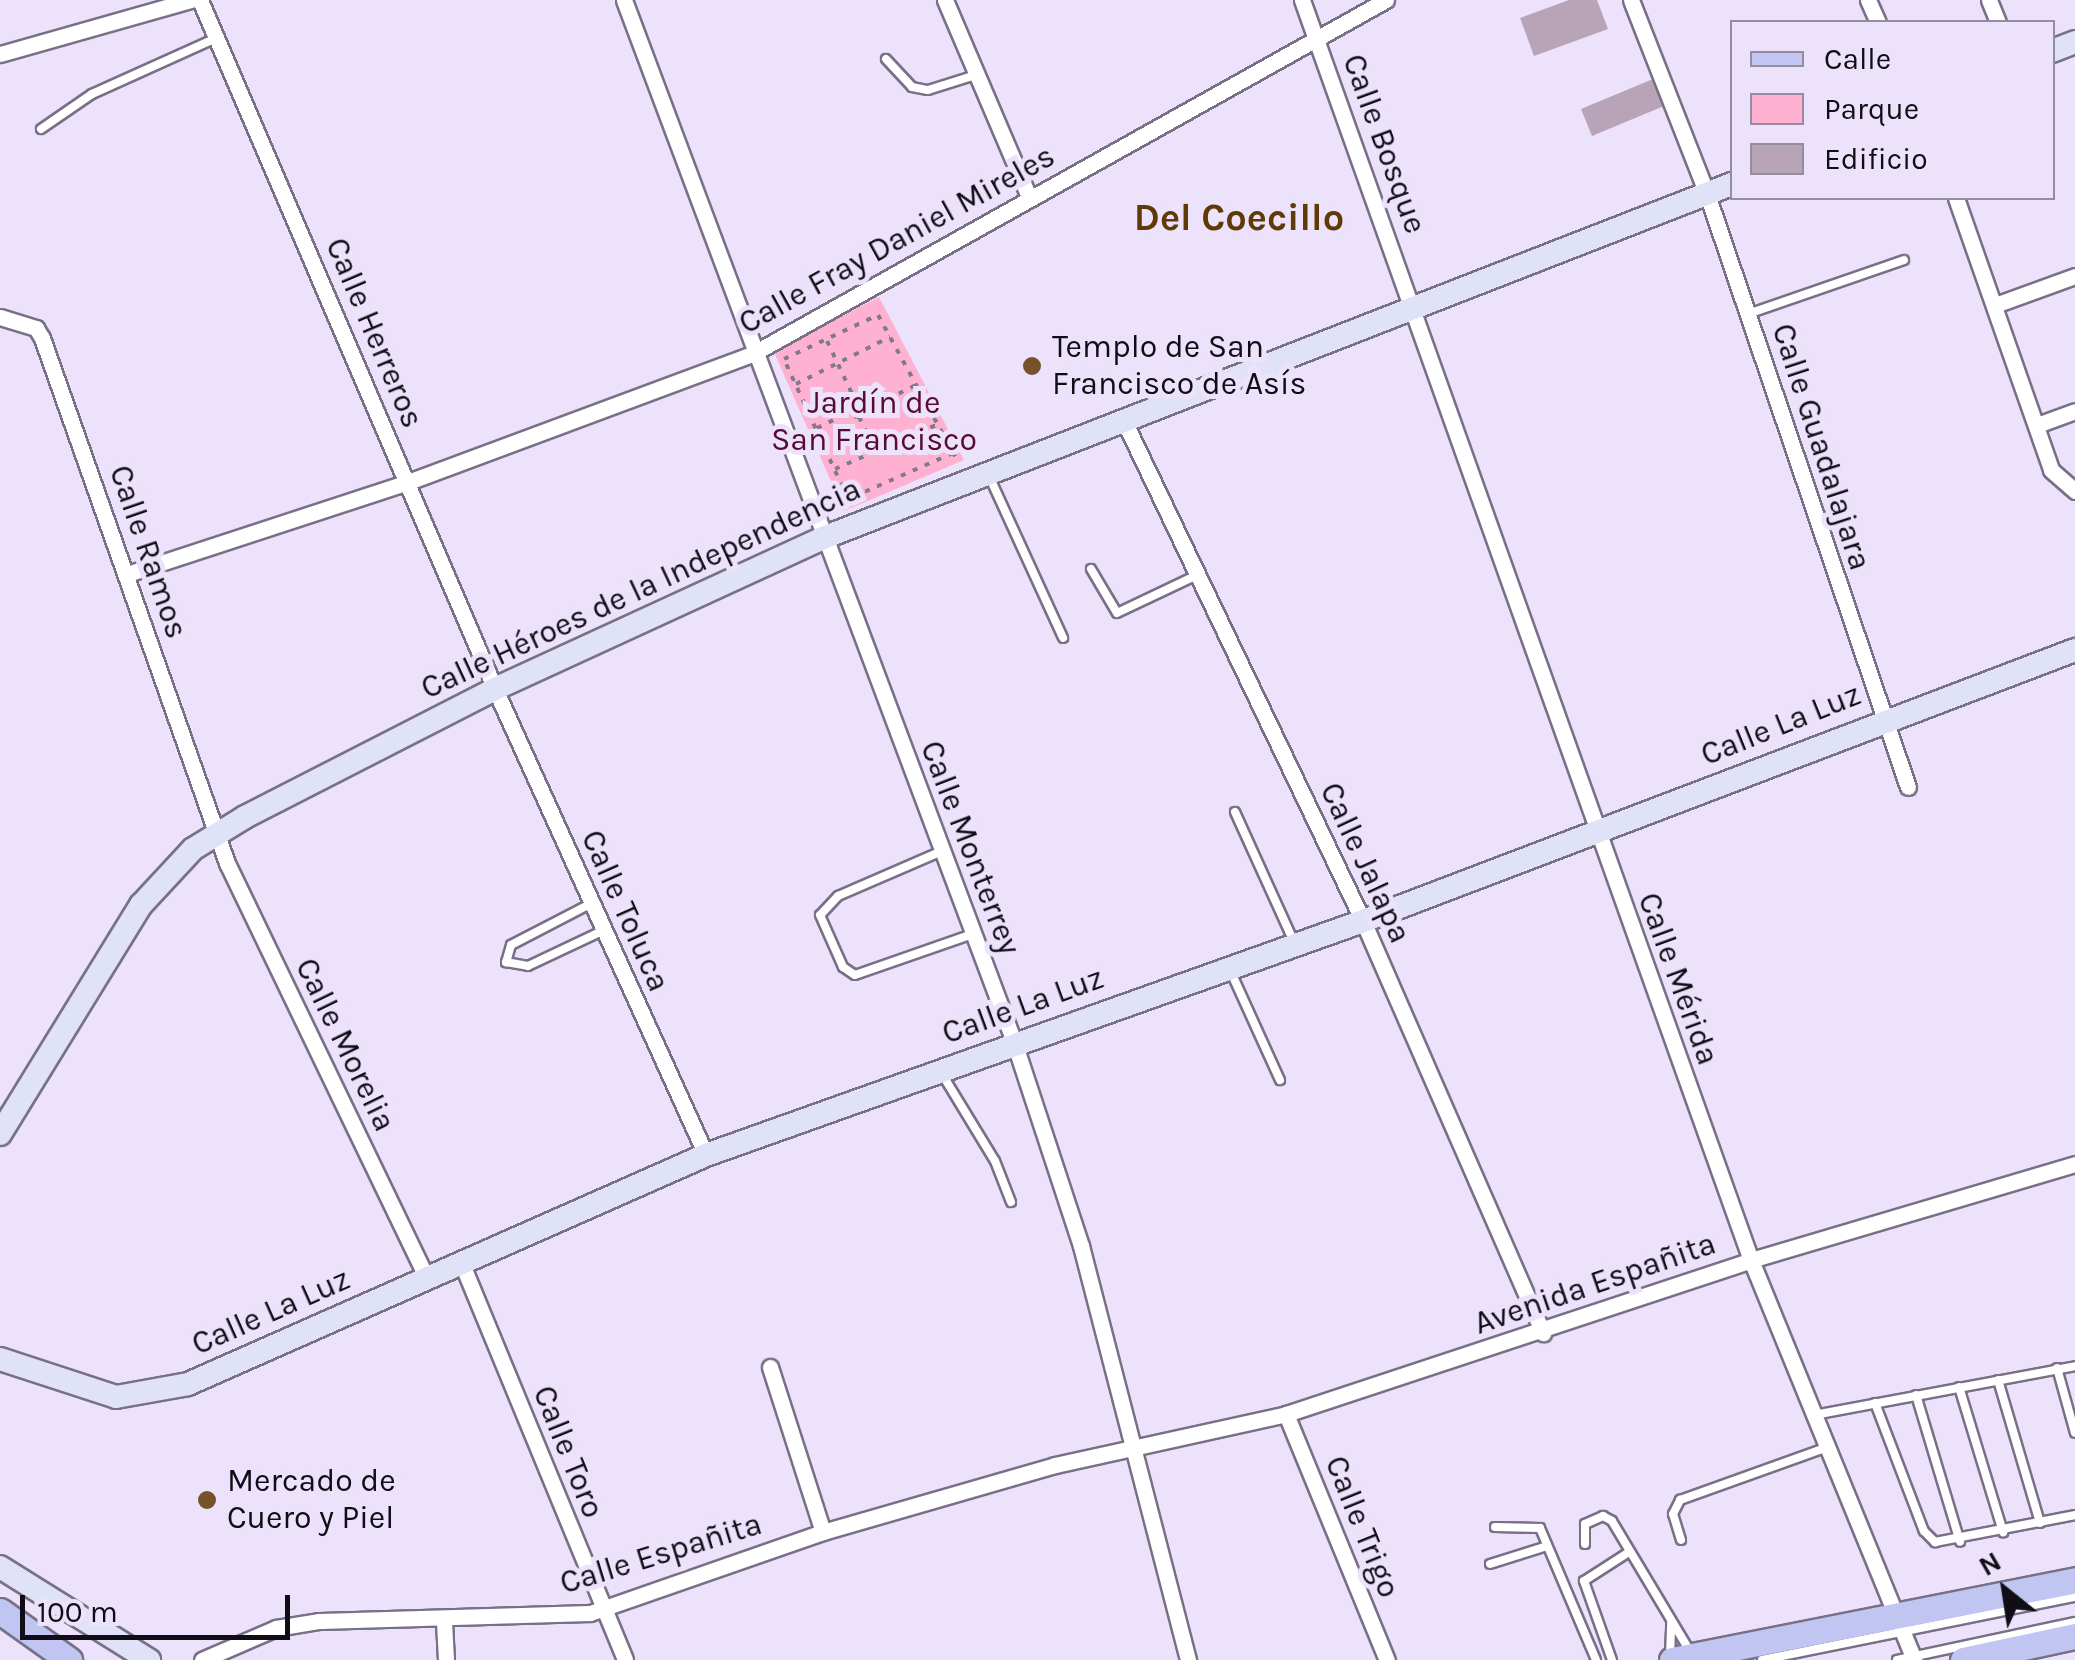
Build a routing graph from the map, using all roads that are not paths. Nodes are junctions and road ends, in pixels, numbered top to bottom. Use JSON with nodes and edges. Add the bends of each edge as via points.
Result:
{"nodes":[{"id":1,"x":191,"y":0,"type":"edge"},
{"id":2,"x":200,"y":0,"type":"edge"},
{"id":3,"x":624,"y":0,"type":"edge"},
{"id":4,"x":946,"y":0,"type":"edge"},
{"id":5,"x":1302,"y":0,"type":"edge"},
{"id":6,"x":1386,"y":0,"type":"edge"},
{"id":7,"x":1631,"y":0,"type":"edge"},
{"id":8,"x":1315,"y":36,"type":"junction"},
{"id":9,"x":216,"y":38,"type":"junction"},
{"id":10,"x":4,"y":54,"type":"edge"},
{"id":11,"x":886,"y":60,"type":"dead end"},
{"id":12,"x":977,"y":74,"type":"junction"},
{"id":13,"x":41,"y":129,"type":"dead end"},
{"id":14,"x":1730,"y":185,"type":"edge"},
{"id":15,"x":1707,"y":194,"type":"junction"},
{"id":16,"x":1029,"y":197,"type":"junction"},
{"id":17,"x":1957,"y":200,"type":"edge"},
{"id":18,"x":1904,"y":260,"type":"dead end"},
{"id":19,"x":2075,"y":276,"type":"edge"},
{"id":20,"x":1995,"y":306,"type":"junction"},
{"id":21,"x":1415,"y":307,"type":"junction"},
{"id":22,"x":1748,"y":314,"type":"junction"},
{"id":23,"x":0,"y":316,"type":"edge"},
{"id":24,"x":754,"y":354,"type":"junction"},
{"id":25,"x":2075,"y":411,"type":"edge"},
{"id":26,"x":1124,"y":421,"type":"junction"},
{"id":27,"x":2038,"y":425,"type":"junction"},
{"id":28,"x":987,"y":472,"type":"junction"},
{"id":29,"x":408,"y":482,"type":"junction"},
{"id":30,"x":2075,"y":491,"type":"edge"},
{"id":31,"x":824,"y":538,"type":"junction"},
{"id":32,"x":1091,"y":569,"type":"dead end"},
{"id":33,"x":127,"y":574,"type":"junction"},
{"id":34,"x":1198,"y":574,"type":"junction"},
{"id":35,"x":1063,"y":638,"type":"dead end"},
{"id":36,"x":2075,"y":650,"type":"edge"},
{"id":37,"x":495,"y":689,"type":"junction"},
{"id":38,"x":1883,"y":718,"type":"junction"},
{"id":39,"x":1908,"y":788,"type":"dead end"},
{"id":40,"x":1236,"y":812,"type":"dead end"},
{"id":41,"x":217,"y":833,"type":"junction"},
{"id":42,"x":1597,"y":834,"type":"junction"},
{"id":43,"x":942,"y":851,"type":"junction"},
{"id":44,"x":592,"y":903,"type":"junction"},
{"id":45,"x":1363,"y":921,"type":"junction"},
{"id":46,"x":604,"y":930,"type":"junction"},
{"id":47,"x":973,"y":934,"type":"junction"},
{"id":48,"x":1295,"y":945,"type":"junction"},
{"id":49,"x":1229,"y":968,"type":"junction"},
{"id":50,"x":1014,"y":1042,"type":"junction"},
{"id":51,"x":940,"y":1070,"type":"junction"},
{"id":52,"x":1280,"y":1080,"type":"dead end"},
{"id":53,"x":0,"y":1134,"type":"edge"},
{"id":54,"x":706,"y":1156,"type":"junction"},
{"id":55,"x":2075,"y":1164,"type":"edge"},
{"id":56,"x":1010,"y":1202,"type":"dead end"},
{"id":57,"x":1751,"y":1260,"type":"junction"},
{"id":58,"x":462,"y":1264,"type":"junction"},
{"id":59,"x":427,"y":1279,"type":"junction"},
{"id":60,"x":1543,"y":1333,"type":"junction"},
{"id":61,"x":0,"y":1359,"type":"edge"},
{"id":62,"x":2075,"y":1366,"type":"edge"},
{"id":63,"x":770,"y":1367,"type":"dead end"},
{"id":64,"x":2057,"y":1368,"type":"junction"},
{"id":65,"x":1998,"y":1380,"type":"junction"},
{"id":66,"x":1958,"y":1387,"type":"junction"},
{"id":67,"x":1916,"y":1396,"type":"junction"},
{"id":68,"x":1875,"y":1403,"type":"junction"},
{"id":69,"x":1286,"y":1414,"type":"junction"},
{"id":70,"x":1814,"y":1415,"type":"junction"},
{"id":71,"x":2075,"y":1433,"type":"edge"},
{"id":72,"x":1828,"y":1447,"type":"junction"},
{"id":73,"x":1132,"y":1448,"type":"junction"},
{"id":74,"x":2075,"y":1515,"type":"edge"},
{"id":75,"x":2040,"y":1524,"type":"junction"},
{"id":76,"x":1495,"y":1527,"type":"dead end"},
{"id":77,"x":824,"y":1532,"type":"junction"},
{"id":78,"x":2003,"y":1532,"type":"junction"},
{"id":79,"x":1681,"y":1540,"type":"dead end"},
{"id":80,"x":1960,"y":1542,"type":"junction"},
{"id":81,"x":1585,"y":1544,"type":"dead end"},
{"id":82,"x":1547,"y":1546,"type":"junction"},
{"id":83,"x":1629,"y":1552,"type":"junction"},
{"id":84,"x":1490,"y":1564,"type":"dead end"},
{"id":85,"x":0,"y":1567,"type":"edge"},
{"id":86,"x":2075,"y":1580,"type":"edge"},
{"id":87,"x":31,"y":1585,"type":"junction"},
{"id":88,"x":2075,"y":1597,"type":"edge"},
{"id":89,"x":602,"y":1608,"type":"junction"},
{"id":90,"x":0,"y":1611,"type":"edge"},
{"id":91,"x":1671,"y":1621,"type":"junction"},
{"id":92,"x":444,"y":1622,"type":"junction"},
{"id":93,"x":2075,"y":1622,"type":"edge"},
{"id":94,"x":1901,"y":1627,"type":"junction"},
{"id":95,"x":2075,"y":1636,"type":"edge"},
{"id":96,"x":1678,"y":1659,"type":"edge"},
{"id":97,"x":1908,"y":1659,"type":"edge"},
{"id":98,"x":69,"y":1660,"type":"edge"},
{"id":99,"x":122,"y":1660,"type":"edge"},
{"id":100,"x":149,"y":1660,"type":"edge"},
{"id":101,"x":202,"y":1660,"type":"edge"},
{"id":102,"x":446,"y":1660,"type":"edge"},
{"id":103,"x":625,"y":1660,"type":"edge"},
{"id":104,"x":1188,"y":1660,"type":"edge"},
{"id":105,"x":1387,"y":1660,"type":"edge"},
{"id":106,"x":1596,"y":1660,"type":"edge"},
{"id":107,"x":1612,"y":1660,"type":"edge"},
{"id":108,"x":1762,"y":1660,"type":"edge"},
{"id":109,"x":1963,"y":1660,"type":"edge"}],
"edges":[{"from":1,"to":10,"type":"street"},
{"from":2,"to":9,"type":"street","name":"Calle Herreros"},
{"from":3,"to":24,"type":"street","name":"Calle Monterrey"},
{"from":4,"to":12,"type":"street"},
{"from":5,"to":8,"type":"street","name":"Calle Bosque"},
{"from":6,"to":8,"type":"street","name":"Calle Fray Daniel Mireles"},
{"from":7,"to":15,"type":"street","name":"Calle Guadalajara"},
{"from":8,"to":16,"type":"street","name":"Calle Fray Daniel Mireles"},
{"from":8,"to":21,"type":"street","name":"Calle Bosque"},
{"from":9,"to":13,"type":"lane","via":[[92,94]]},
{"from":9,"to":29,"type":"street","name":"Calle Herreros"},
{"from":11,"to":12,"type":"lane","via":[[912,88],[928,90]]},
{"from":12,"to":16,"type":"street"},
{"from":14,"to":15,"type":"street","name":"Calle Héroes de la Independencia"},
{"from":15,"to":21,"type":"street","name":"Calle Héroes de la Independencia"},
{"from":15,"to":22,"type":"street","name":"Calle Guadalajara"},
{"from":16,"to":24,"type":"street","name":"Calle Fray Daniel Mireles"},
{"from":17,"to":20,"type":"street"},
{"from":18,"to":22,"type":"lane"},
{"from":19,"to":20,"type":"street"},
{"from":20,"to":27,"type":"street"},
{"from":21,"to":26,"type":"street","name":"Calle Héroes de la Independencia"},
{"from":21,"to":42,"type":"street","name":"Calle Mérida"},
{"from":22,"to":38,"type":"street","name":"Calle Guadalajara"},
{"from":23,"to":33,"type":"street","name":"Calle Ramos","via":[[36,328],[42,338]]},
{"from":24,"to":29,"type":"street","name":"Calle Fray Daniel Mireles"},
{"from":24,"to":31,"type":"street","name":"Calle Monterrey"},
{"from":25,"to":27,"type":"street"},
{"from":26,"to":28,"type":"street","name":"Calle Héroes de la Independencia"},
{"from":26,"to":34,"type":"street","name":"Calle Jalapa"},
{"from":27,"to":30,"type":"street","via":[[2051,470]]},
{"from":28,"to":31,"type":"street","name":"Calle Héroes de la Independencia"},
{"from":28,"to":35,"type":"lane"},
{"from":29,"to":33,"type":"street","name":"Calle Fray Daniel Mireles"},
{"from":29,"to":37,"type":"street","name":"Calle Herreros"},
{"from":31,"to":37,"type":"street","name":"Calle Héroes de la Independencia"},
{"from":31,"to":43,"type":"street","name":"Calle Monterrey"},
{"from":32,"to":34,"type":"lane","via":[[1117,613]]},
{"from":33,"to":41,"type":"street","name":"Calle Ramos"},
{"from":34,"to":45,"type":"street","name":"Calle Jalapa"},
{"from":36,"to":38,"type":"street","name":"Calle La Luz"},
{"from":37,"to":41,"type":"street","name":"Calle Héroes de la Independencia"},
{"from":37,"to":44,"type":"street","name":"Calle Toluca"},
{"from":38,"to":39,"type":"street","name":"Calle Guadalajara"},
{"from":38,"to":42,"type":"street","name":"Calle La Luz"},
{"from":40,"to":48,"type":"lane"},
{"from":41,"to":53,"type":"street","name":"Calle Héroes de la Independencia","via":[[169,870],[141,905]]},
{"from":41,"to":59,"type":"street","name":"Calle Morelia"},
{"from":42,"to":45,"type":"street","name":"Calle La Luz"},
{"from":42,"to":57,"type":"street","name":"Calle Mérida"},
{"from":43,"to":47,"type":"street","name":"Calle Monterrey"},
{"from":43,"to":47,"type":"lane","via":[[838,896],[820,915],[844,967],[855,974]]},
{"from":44,"to":46,"type":"street","name":"Calle Toluca"},
{"from":44,"to":46,"type":"lane","via":[[511,944],[506,962],[528,966]]},
{"from":45,"to":48,"type":"street","name":"Calle La Luz"},
{"from":45,"to":60,"type":"street","name":"Calle Jalapa"},
{"from":46,"to":54,"type":"street","name":"Calle Toluca"},
{"from":47,"to":50,"type":"street","name":"Calle Monterrey"},
{"from":48,"to":49,"type":"street","name":"Calle La Luz"},
{"from":49,"to":50,"type":"street","name":"Calle La Luz"},
{"from":49,"to":52,"type":"lane"},
{"from":50,"to":51,"type":"street","name":"Calle La Luz"},
{"from":50,"to":73,"type":"street","name":"Calle Monterrey","via":[[1081,1246]]},
{"from":51,"to":54,"type":"street","name":"Calle La Luz"},
{"from":51,"to":56,"type":"lane","via":[[995,1161]]},
{"from":54,"to":58,"type":"street","name":"Calle La Luz"},
{"from":55,"to":57,"type":"street","name":"Avenida Españita"},
{"from":57,"to":60,"type":"street","name":"Avenida Españita"},
{"from":57,"to":70,"type":"street","name":"Calle Mérida"},
{"from":58,"to":59,"type":"street","name":"Calle La Luz"},
{"from":58,"to":89,"type":"street","name":"Calle Toro"},
{"from":59,"to":61,"type":"street","name":"Calle La Luz","via":[[188,1384],[144,1396],[85,1390]]},
{"from":60,"to":69,"type":"street","name":"Avenida Españita"},
{"from":62,"to":64,"type":"lane"},
{"from":63,"to":77,"type":"street"},
{"from":64,"to":65,"type":"lane"},
{"from":64,"to":71,"type":"lane"},
{"from":65,"to":66,"type":"lane"},
{"from":65,"to":75,"type":"lane"},
{"from":66,"to":67,"type":"lane"},
{"from":66,"to":78,"type":"lane"},
{"from":67,"to":68,"type":"lane"},
{"from":67,"to":80,"type":"lane"},
{"from":68,"to":70,"type":"lane"},
{"from":68,"to":80,"type":"lane","via":[[1924,1532],[1935,1542]]},
{"from":69,"to":73,"type":"street","name":"Avenida Españita"},
{"from":69,"to":105,"type":"street","name":"Calle Trigo"},
{"from":70,"to":72,"type":"street","name":"Calle Mérida"},
{"from":72,"to":79,"type":"lane","via":[[1680,1500],[1674,1514]]},
{"from":72,"to":94,"type":"street","name":"Calle Mérida"},
{"from":73,"to":77,"type":"street","name":"Calle Españita"},
{"from":73,"to":104,"type":"street","name":"Calle Monterrey"},
{"from":74,"to":75,"type":"lane"},
{"from":75,"to":78,"type":"lane"},
{"from":76,"to":82,"type":"lane","via":[[1534,1524]]},
{"from":77,"to":89,"type":"street","name":"Calle Españita"},
{"from":78,"to":80,"type":"lane"},
{"from":81,"to":83,"type":"lane","via":[[1582,1528],[1603,1516]]},
{"from":82,"to":84,"type":"lane"},
{"from":82,"to":106,"type":"lane"},
{"from":83,"to":91,"type":"lane"},
{"from":83,"to":107,"type":"lane","via":[[1584,1581]]},
{"from":85,"to":87,"type":"street"},
{"from":86,"to":94,"type":"main road"},
{"from":87,"to":99,"type":"street"},
{"from":87,"to":100,"type":"street"},
{"from":88,"to":94,"type":"lane"},
{"from":89,"to":92,"type":"street","name":"Calle Españita","via":[[572,1616]]},
{"from":89,"to":103,"type":"street","name":"Calle Toro"},
{"from":90,"to":98,"type":"main road"},
{"from":91,"to":96,"type":"lane"},
{"from":91,"to":96,"type":"lane"},
{"from":92,"to":101,"type":"street","name":"Calle Españita","via":[[318,1621],[276,1628]]},
{"from":92,"to":102,"type":"street"},
{"from":93,"to":97,"type":"lane"},
{"from":94,"to":96,"type":"main road"},
{"from":94,"to":97,"type":"street","name":"Calle Mérida"},
{"from":94,"to":108,"type":"lane"},
{"from":95,"to":109,"type":"main road"}]}
